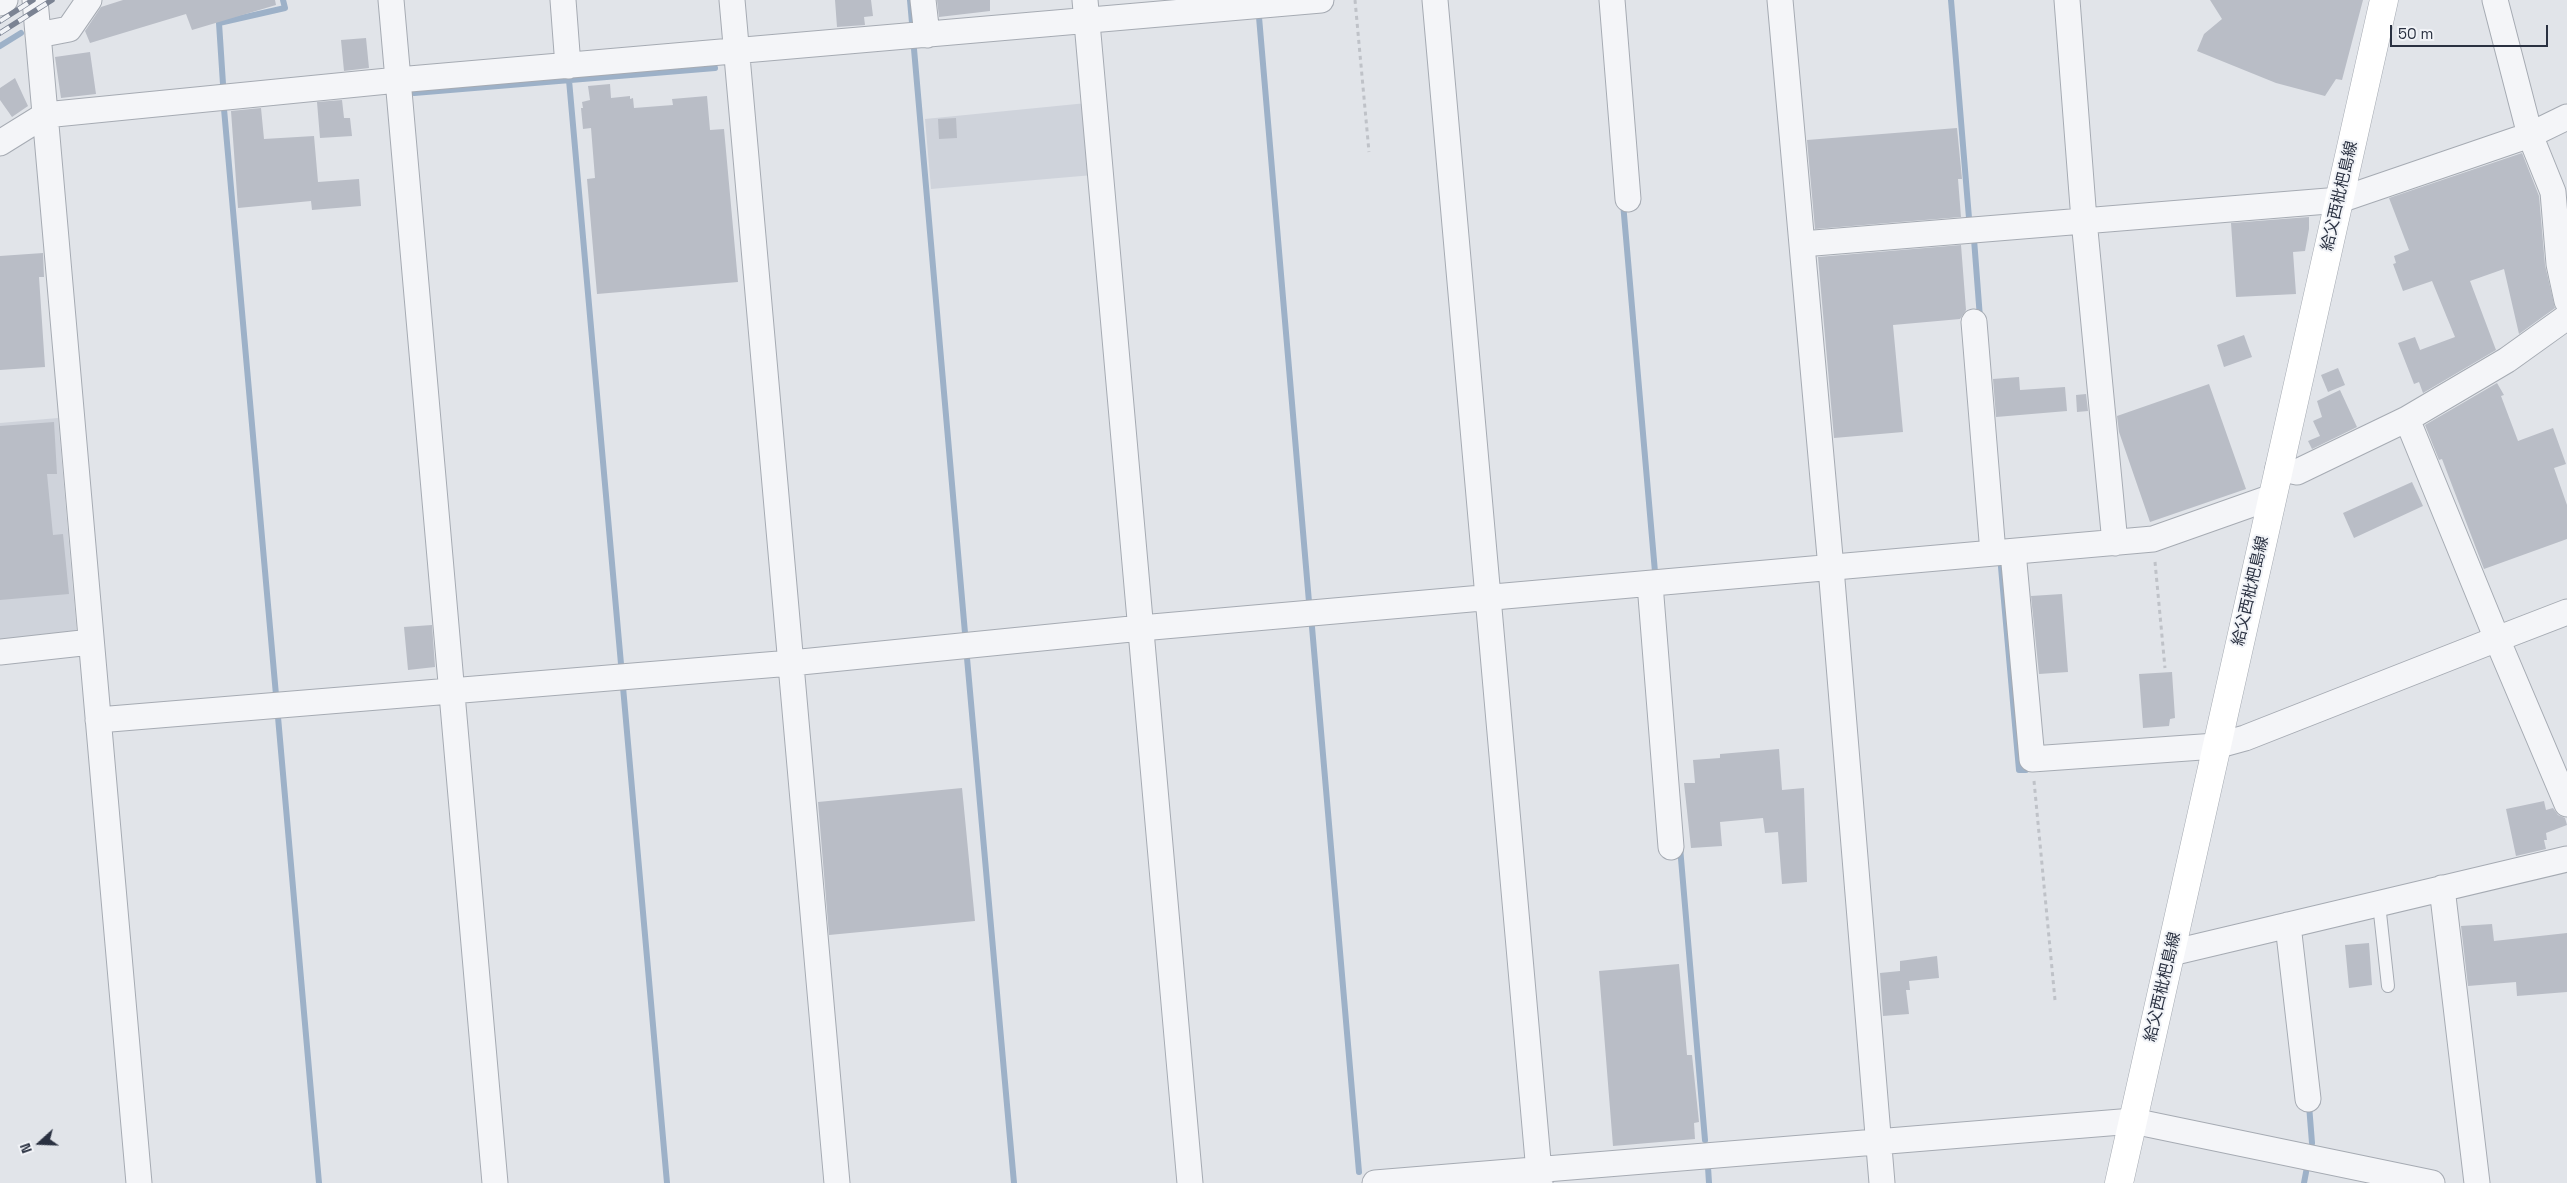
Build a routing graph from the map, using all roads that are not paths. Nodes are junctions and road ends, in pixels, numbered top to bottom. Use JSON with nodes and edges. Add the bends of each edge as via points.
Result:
{"nodes":[{"id":1,"x":5,"y":0,"type":"edge"},
{"id":2,"x":35,"y":0,"type":"edge"},
{"id":3,"x":89,"y":0,"type":"edge"},
{"id":4,"x":392,"y":0,"type":"edge"},
{"id":5,"x":563,"y":0,"type":"edge"},
{"id":6,"x":732,"y":0,"type":"edge"},
{"id":7,"x":923,"y":0,"type":"edge"},
{"id":8,"x":1320,"y":0,"type":"edge"},
{"id":9,"x":1435,"y":0,"type":"edge"},
{"id":10,"x":1612,"y":0,"type":"edge"},
{"id":11,"x":1780,"y":0,"type":"edge"},
{"id":12,"x":2067,"y":0,"type":"edge"},
{"id":13,"x":2384,"y":0,"type":"edge"},
{"id":14,"x":2495,"y":0,"type":"edge"},
{"id":15,"x":0,"y":3,"type":"edge"},
{"id":16,"x":1086,"y":10,"type":"edge"},
{"id":17,"x":38,"y":35,"type":"junction"},
{"id":18,"x":926,"y":35,"type":"junction"},
{"id":19,"x":736,"y":52,"type":"junction"},
{"id":20,"x":568,"y":66,"type":"junction"},
{"id":21,"x":398,"y":80,"type":"junction"},
{"id":22,"x":45,"y":115,"type":"junction"},
{"id":23,"x":2567,"y":118,"type":"edge"},
{"id":24,"x":2530,"y":135,"type":"junction"},
{"id":25,"x":0,"y":143,"type":"edge"},
{"id":26,"x":2560,"y":195,"type":"edge"},
{"id":27,"x":1628,"y":198,"type":"dead end"},
{"id":28,"x":2340,"y":200,"type":"junction"},
{"id":29,"x":2084,"y":220,"type":"junction"},
{"id":30,"x":1802,"y":244,"type":"junction"},
{"id":31,"x":2567,"y":301,"type":"edge"},
{"id":32,"x":2567,"y":317,"type":"edge"},
{"id":33,"x":1974,"y":322,"type":"dead end"},
{"id":34,"x":2407,"y":419,"type":"junction"},
{"id":35,"x":2278,"y":468,"type":"junction"},
{"id":36,"x":2272,"y":497,"type":"junction"},
{"id":37,"x":2115,"y":543,"type":"junction"},
{"id":38,"x":2003,"y":552,"type":"junction"},
{"id":39,"x":1831,"y":568,"type":"junction"},
{"id":40,"x":1650,"y":584,"type":"junction"},
{"id":41,"x":1486,"y":598,"type":"junction"},
{"id":42,"x":2567,"y":612,"type":"edge"},
{"id":43,"x":1141,"y":628,"type":"junction"},
{"id":44,"x":2498,"y":639,"type":"junction"},
{"id":45,"x":91,"y":642,"type":"junction"},
{"id":46,"x":0,"y":652,"type":"edge"},
{"id":47,"x":791,"y":663,"type":"junction"},
{"id":48,"x":452,"y":691,"type":"junction"},
{"id":49,"x":98,"y":720,"type":"junction"},
{"id":50,"x":2216,"y":746,"type":"junction"},
{"id":51,"x":2567,"y":804,"type":"edge"},
{"id":52,"x":1671,"y":847,"type":"dead end"},
{"id":53,"x":2567,"y":859,"type":"edge"},
{"id":54,"x":2442,"y":888,"type":"junction"},
{"id":55,"x":2379,"y":904,"type":"junction"},
{"id":56,"x":2288,"y":925,"type":"junction"},
{"id":57,"x":2171,"y":954,"type":"junction"},
{"id":58,"x":2388,"y":986,"type":"dead end"},
{"id":59,"x":2308,"y":1099,"type":"dead end"},
{"id":60,"x":2132,"y":1121,"type":"junction"},
{"id":61,"x":1878,"y":1140,"type":"junction"},
{"id":62,"x":1539,"y":1176,"type":"edge"},
{"id":63,"x":139,"y":1183,"type":"edge"},
{"id":64,"x":495,"y":1183,"type":"edge"},
{"id":65,"x":837,"y":1183,"type":"edge"},
{"id":66,"x":1190,"y":1183,"type":"edge"},
{"id":67,"x":1375,"y":1183,"type":"edge"},
{"id":68,"x":1882,"y":1183,"type":"edge"},
{"id":69,"x":2119,"y":1183,"type":"edge"},
{"id":70,"x":2432,"y":1183,"type":"edge"},
{"id":71,"x":2476,"y":1183,"type":"edge"}],
"edges":[{"from":1,"to":15,"type":"street"},
{"from":2,"to":17,"type":"street"},
{"from":3,"to":17,"type":"street","via":[[69,29]]},
{"from":4,"to":21,"type":"street"},
{"from":5,"to":20,"type":"street"},
{"from":6,"to":19,"type":"street"},
{"from":7,"to":18,"type":"street"},
{"from":8,"to":16,"type":"street"},
{"from":9,"to":41,"type":"street"},
{"from":10,"to":27,"type":"street"},
{"from":11,"to":30,"type":"street"},
{"from":12,"to":29,"type":"street"},
{"from":13,"to":28,"type":"main road","name":"給父西枇杷島線"},
{"from":14,"to":24,"type":"street"},
{"from":16,"to":18,"type":"street"},
{"from":16,"to":43,"type":"street"},
{"from":17,"to":22,"type":"street"},
{"from":18,"to":19,"type":"street"},
{"from":19,"to":20,"type":"street"},
{"from":19,"to":47,"type":"street"},
{"from":20,"to":21,"type":"street"},
{"from":21,"to":22,"type":"street"},
{"from":21,"to":48,"type":"street"},
{"from":22,"to":25,"type":"street"},
{"from":22,"to":45,"type":"street"},
{"from":23,"to":24,"type":"street"},
{"from":24,"to":26,"type":"street"},
{"from":24,"to":28,"type":"street"},
{"from":26,"to":31,"type":"street","via":[[2559,264]]},
{"from":28,"to":29,"type":"street"},
{"from":28,"to":35,"type":"main road","name":"給父西枇杷島線"},
{"from":29,"to":30,"type":"street"},
{"from":29,"to":37,"type":"street"},
{"from":30,"to":39,"type":"street"},
{"from":32,"to":34,"type":"street","via":[[2507,360]]},
{"from":33,"to":38,"type":"street"},
{"from":34,"to":35,"type":"street","via":[[2296,472]]},
{"from":34,"to":44,"type":"street"},
{"from":35,"to":36,"type":"main road","name":"給父西枇杷島線"},
{"from":36,"to":37,"type":"street","via":[[2153,540]]},
{"from":36,"to":50,"type":"main road","name":"給父西枇杷島線"},
{"from":37,"to":38,"type":"street"},
{"from":38,"to":39,"type":"street"},
{"from":38,"to":50,"type":"street","via":[[2032,758]]},
{"from":39,"to":40,"type":"street"},
{"from":39,"to":61,"type":"street"},
{"from":40,"to":41,"type":"street"},
{"from":40,"to":52,"type":"street"},
{"from":41,"to":43,"type":"street"},
{"from":41,"to":62,"type":"street"},
{"from":42,"to":44,"type":"street"},
{"from":43,"to":47,"type":"street"},
{"from":43,"to":66,"type":"street"},
{"from":44,"to":50,"type":"street","via":[[2245,738]]},
{"from":44,"to":51,"type":"street"},
{"from":45,"to":46,"type":"street"},
{"from":45,"to":49,"type":"street"},
{"from":47,"to":48,"type":"street"},
{"from":47,"to":65,"type":"street"},
{"from":48,"to":49,"type":"street"},
{"from":48,"to":64,"type":"street"},
{"from":49,"to":63,"type":"street"},
{"from":50,"to":57,"type":"main road","name":"給父西枇杷島線"},
{"from":53,"to":54,"type":"street"},
{"from":54,"to":55,"type":"street"},
{"from":54,"to":71,"type":"street"},
{"from":55,"to":56,"type":"street"},
{"from":55,"to":58,"type":"lane"},
{"from":56,"to":57,"type":"street"},
{"from":56,"to":59,"type":"street"},
{"from":57,"to":60,"type":"main road","name":"給父西枇杷島線"},
{"from":60,"to":61,"type":"street"},
{"from":60,"to":69,"type":"main road","name":"給父西枇杷島線"},
{"from":60,"to":70,"type":"street"},
{"from":61,"to":62,"type":"street"},
{"from":61,"to":68,"type":"street"},
{"from":62,"to":67,"type":"street"}]}
